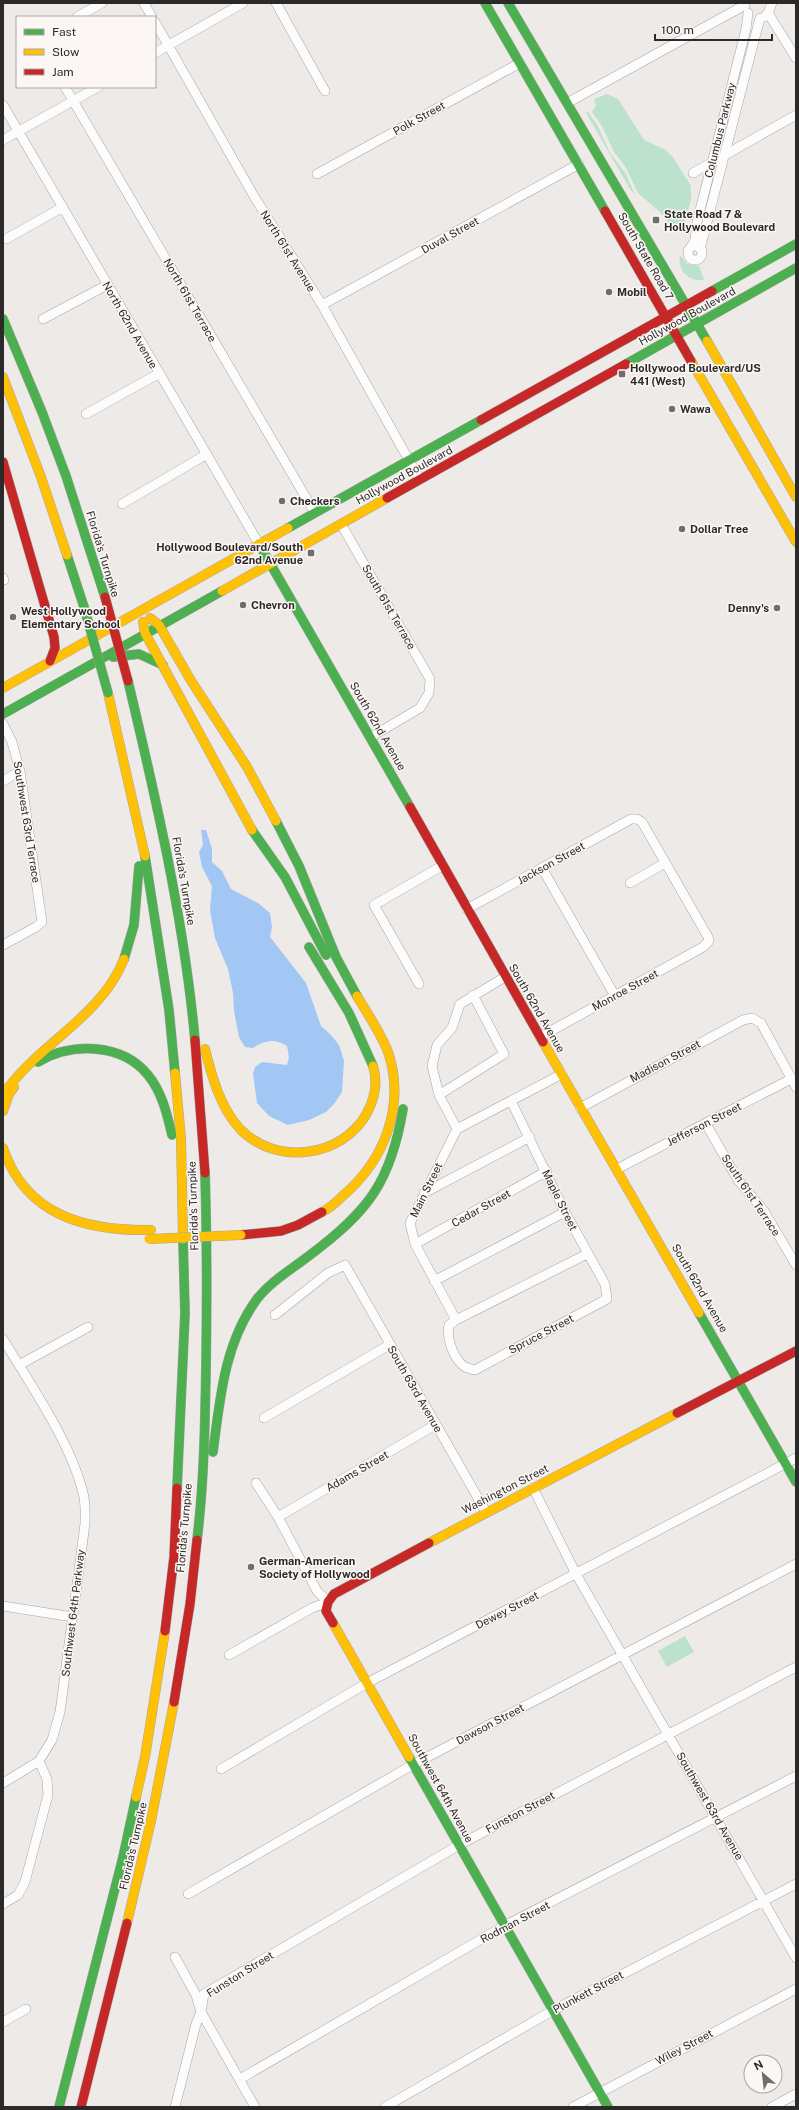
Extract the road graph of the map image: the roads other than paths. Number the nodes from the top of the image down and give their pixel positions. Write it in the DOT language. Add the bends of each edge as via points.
graph roads {
  1 [pos="102,3"];
  2 [pos="144,3"];
  3 [pos="243,3"];
  4 [pos="276,3"];
  5 [pos="485,3"];
  6 [pos="508,3"];
  7 [pos="772,3"];
  8 [pos="746,7"];
  9 [pos="768,13"];
  10 [pos="79,16"];
  11 [pos="151,16"];
  12 [pos="760,18"];
  13 [pos="156,24"];
  14 [pos="168,46"];
  15 [pos="156,52"];
  16 [pos="796,58"];
  17 [pos="520,63"];
  18 [pos="66,88"];
  19 [pos="96,88"];
  20 [pos="325,91"];
  21 [pos="73,102"];
  22 [pos="569,102"];
  23 [pos="3,105"];
  24 [pos="796,115"];
  25 [pos="19,132"];
  26 [pos="3,140"];
  27 [pos="724,156"];
  28 [pos="712,162"];
  29 [pos="579,164"];
  30 [pos="693,173"];
  31 [pos="317,174"];
  32 [pos="63,207"];
  33 [pos="6,240"];
  34 [pos="796,244"];
  35 [pos="796,268"];
  36 [pos="107,286"];
  37 [pos="322,305"];
  38 [pos="687,305"];
  39 [pos="667,316"];
  40 [pos="3,319"];
  41 [pos="43,319"];
  42 [pos="698,324"];
  43 [pos="678,335"];
  44 [pos="158,374"];
  45 [pos="3,377"];
  46 [pos="86,414"];
  47 [pos="207,454"];
  48 [pos="410,460"];
  49 [pos="3,462"];
  50 [pos="420,480"];
  51 [pos="796,497"];
  52 [pos="122,504"];
  53 [pos="315,513"];
  54 [pos="341,524"];
  55 [pos="796,542"];
  56 [pos="259,544"];
  57 [pos="270,563"];
  58 [pos="141,610"];
  59 [pos="159,625"];
  60 [pos="145,633"];
  61 [pos="50,661"];
  62 [pos="90,664"];
  63 [pos="165,667"];
  64 [pos="3,688"];
  65 [pos="3,714"];
  66 [pos="3,724"];
  67 [pos="371,737"];
  68 [pos="20,771"];
  69 [pos="3,781"];
  70 [pos="138,826"];
  71 [pos="254,834"];
  72 [pos="665,863"];
  73 [pos="442,866"];
  74 [pos="266,867"];
  75 [pos="542,868"];
  76 [pos="630,883"];
  77 [pos="467,909"];
  78 [pos="323,923"];
  79 [pos="304,937"];
  80 [pos="181,938"];
  81 [pos="3,945"];
  82 [pos="505,977"];
  83 [pos="419,984"];
  84 [pos="473,995"];
  85 [pos="615,996"];
  86 [pos="540,1037"];
  87 [pos="399,1053"];
  88 [pos="562,1074"];
  89 [pos="791,1079"];
  90 [pos="796,1087"];
  91 [pos="3,1095"];
  92 [pos="439,1095"];
  93 [pos="404,1100"];
  94 [pos="511,1101"];
  95 [pos="580,1108"];
  96 [pos="3,1112"];
  97 [pos="706,1124"];
  98 [pos="457,1129"];
  99 [pos="530,1137"];
  100 [pos="3,1148"];
  101 [pos="3,1166"];
  102 [pos="617,1169"];
  103 [pos="546,1171"];
  104 [pos="183,1188"];
  105 [pos="424,1193"];
  106 [pos="566,1212"];
  107 [pos="241,1231"];
  108 [pos="86,1233"];
  109 [pos="150,1235"];
  110 [pos="99,1236"];
  111 [pos="415,1244"];
  112 [pos="587,1254"];
  113 [pos="796,1265"];
  114 [pos="434,1281"];
  115 [pos="607,1299"];
  116 [pos="275,1315"];
  117 [pos="456,1320"];
  118 [pos="88,1327"];
  119 [pos="3,1339"];
  120 [pos="389,1345"];
  121 [pos="796,1351"];
  122 [pos="19,1365"];
  123 [pos="739,1381"];
  124 [pos="264,1418"];
  125 [pos="436,1425"];
  126 [pos="796,1458"];
  127 [pos="786,1464"];
  128 [pos="796,1482"];
  129 [pos="256,1483"];
  130 [pos="533,1488"];
  131 [pos="486,1512"];
  132 [pos="278,1517"];
  133 [pos="198,1531"];
  134 [pos="796,1564"];
  135 [pos="576,1574"];
  136 [pos="328,1602"];
  137 [pos="3,1606"];
  138 [pos="73,1617"];
  139 [pos="230,1655"];
  140 [pos="622,1655"];
  141 [pos="796,1667"];
  142 [pos="367,1683"];
  143 [pos="667,1734"];
  144 [pos="39,1760"];
  145 [pos="414,1764"];
  146 [pos="221,1769"];
  147 [pos="796,1776"];
  148 [pos="3,1783"];
  149 [pos="716,1818"];
  150 [pos="459,1845"];
  151 [pos="796,1884"];
  152 [pos="188,1894"];
  153 [pos="765,1901"];
  154 [pos="3,1904"];
  155 [pos="504,1926"];
  156 [pos="174,1958"];
  157 [pos="796,1958"];
  158 [pos="796,1989"];
  159 [pos="26,2009"];
  160 [pos="552,2011"];
  161 [pos="201,2012"];
  162 [pos="3,2022"];
  163 [pos="240,2079"];
  164 [pos="599,2092"];
  165 [pos="796,2094"];
  166 [pos="59,2107"];
  167 [pos="81,2107"];
  168 [pos="175,2107"];
  169 [pos="255,2107"];
  170 [pos="384,2107"];
  171 [pos="573,2107"];
  172 [pos="608,2107"];
  173 [pos="772,2107"];
  1 -- 10 [label="street"];
  2 -- 11 [label="street"];
  3 -- 14 [label="street"];
  4 -- 20 [label="street"];
  5 -- 17 [label="main road, South State Road 7"];
  6 -- 22 [label="main road, South State Road 7"];
  7 -- 9 [label="street"];
  8 -- 12 [label="street" via="755,18"];
  8 -- 22 [label="street"];
  8 -- 28 [label="street, Columbus Parkway" via="746,29"];
  9 -- 12 [label="street"];
  9 -- 16 [label="street"];
  12 -- 27 [label="street, Columbus Parkway"];
  13 -- 14 [label="street, North 61st Avenue"];
  14 -- 15 [label="street"];
  14 -- 37 [label="street, North 61st Avenue" via="255,198"];
  17 -- 29 [label="main road, South State Road 7"];
  17 -- 31 [label="street, Polk Street"];
  18 -- 21 [label="street, North 61st Terrace"];
  19 -- 21 [label="street"];
  21 -- 25 [label="street"];
  21 -- 53 [label="street, North 61st Terrace"];
  22 -- 38 [label="main road, South State Road 7"];
  23 -- 25 [label="street, North 62nd Avenue"];
  24 -- 27 [label="street"];
  25 -- 26 [label="street"];
  25 -- 32 [label="street, North 62nd Avenue"];
  27 -- 28 [label="street"];
  27 -- 28 [label="street, Columbus Parkway" via="696,248 697,222"];
  28 -- 30 [label="street"];
  29 -- 37 [label="street, Duval Street"];
  29 -- 39 [label="main road, South State Road 7"];
  32 -- 33 [label="street"];
  32 -- 36 [label="street, North 62nd Avenue"];
  34 -- 38 [label="main road, Hollywood Boulevard"];
  35 -- 42 [label="main road, Hollywood Boulevard"];
  36 -- 41 [label="street"];
  36 -- 44 [label="street, North 62nd Avenue"];
  37 -- 48 [label="street, North 61st Avenue"];
  38 -- 39 [label="main road, Hollywood Boulevard"];
  38 -- 42 [label="main road, South State Road 7"];
  39 -- 43 [label="main road, South State Road 7"];
  39 -- 48 [label="main road, Hollywood Boulevard"];
  40 -- 80 [label="main road, Florida's Turnpike, bridge" via="66,476 105,597 148,762 166,845"];
  42 -- 43 [label="main road, Hollywood Boulevard"];
  42 -- 51 [label="main road, South State Road 7"];
  43 -- 50 [label="main road, Hollywood Boulevard"];
  43 -- 55 [label="main road, South State Road 7"];
  44 -- 46 [label="street"];
  44 -- 47 [label="street, North 62nd Avenue"];
  45 -- 70 [label="main road, Florida's Turnpike, bridge" via="41,477 84,607 108,693"];
  47 -- 52 [label="street"];
  47 -- 56 [label="street, North 62nd Avenue"];
  48 -- 50 [label="street, North 61st Avenue"];
  48 -- 53 [label="main road, Hollywood Boulevard"];
  49 -- 61 [label="main road" via="54,637 55,648"];
  50 -- 54 [label="main road, Hollywood Boulevard"];
  53 -- 56 [label="main road, Hollywood Boulevard"];
  54 -- 57 [label="main road, Hollywood Boulevard"];
  54 -- 67 [label="street, South 61st Terrace" via="430,679 429,693 420,708"];
  56 -- 57 [label="main road, South 62nd Avenue"];
  56 -- 58 [label="main road, Hollywood Boulevard"];
  57 -- 59 [label="main road, Hollywood Boulevard"];
  57 -- 67 [label="main road, South 62nd Avenue"];
  58 -- 59 [label="main road"];
  58 -- 60 [label="main road"];
  58 -- 61 [label="main road, Hollywood Boulevard"];
  59 -- 60 [label="main road, Hollywood Boulevard"];
  59 -- 78 [label="main road" via="190,679 247,767 299,866"];
  60 -- 62 [label="main road, Hollywood Boulevard"];
  60 -- 63 [label="main road"];
  61 -- 64 [label="main road, Hollywood Boulevard"];
  62 -- 63 [label="main road" via="133,652 144,653"];
  62 -- 65 [label="main road, Hollywood Boulevard"];
  63 -- 71 [label="main road"];
  66 -- 68 [label="street, Southwest 63rd Terrace" via="12,742"];
  67 -- 73 [label="main road, South 62nd Avenue"];
  68 -- 69 [label="street"];
  68 -- 81 [label="street, Southwest 63rd Terrace" via="42,922"];
  70 -- 91 [label="main road" via="139,899 126,954 112,981 89,1010 29,1061 13,1078"];
  70 -- 104 [label="main road, Florida's Turnpike" via="148,869 168,1003 177,1089"];
  71 -- 74 [label="main road"];
  71 -- 107 [label="main road" via="266,847 284,878 380,1056 388,1094 386,1117 375,1141 358,1168 340,1189 320,1205 288,1220"];
  72 -- 75 [label="street, Jackson Street" via="642,822 631,819"];
  72 -- 76 [label="street"];
  72 -- 85 [label="street, Monroe Street" via="709,941 703,947"];
  73 -- 77 [label="main road, South 62nd Avenue"];
  73 -- 83 [label="street" via="374,905"];
  75 -- 77 [label="street, Jackson Street"];
  75 -- 85 [label="street"];
  77 -- 82 [label="main road, South 62nd Avenue"];
  78 -- 87 [label="main road" via="344,953"];
  78 -- 107 [label="main road" via="336,957 389,1054 394,1076 395,1099 391,1122 381,1149 365,1175 337,1202 313,1217 281,1231"];
  79 -- 80 [label="main road" via="373,1062 376,1082 372,1102 362,1123 348,1137 311,1152 290,1154 268,1148 250,1138 235,1124 225,1108 213,1084 196,996"];
  80 -- 133 [label="main road, Florida's Turnpike" via="200,1087 207,1207 205,1417"];
  82 -- 84 [label="street"];
  82 -- 86 [label="main road, South 62nd Avenue"];
  84 -- 92 [label="street" via="460,1004 452,1028 437,1045 432,1066"];
  84 -- 92 [label="street" via="504,1054"];
  85 -- 86 [label="street, Monroe Street"];
  86 -- 88 [label="main road, South 62nd Avenue"];
  88 -- 94 [label="street"];
  88 -- 95 [label="main road, South 62nd Avenue"];
  89 -- 90 [label="street"];
  89 -- 95 [label="street, Madison Street" via="761,1023 752,1018 742,1020"];
  89 -- 97 [label="street, Jefferson Street"];
  92 -- 98 [label="street"];
  93 -- 133 [label="main road" via="400,1138 392,1163 374,1196 342,1232 281,1276 258,1298 240,1325 223,1376 208,1498"];
  94 -- 98 [label="street"];
  94 -- 99 [label="street, Maple Street"];
  95 -- 102 [label="main road, South 62nd Avenue"];
  96 -- 104 [label="main road" via="9,1094 18,1080 42,1059 57,1052 85,1048 108,1051 129,1059 147,1073 160,1092 167,1112"];
  97 -- 102 [label="street, Jefferson Street"];
  97 -- 113 [label="street, South 61st Terrace" via="738,1180 764,1211"];
  98 -- 105 [label="street, Main Street"];
  99 -- 103 [label="street, Maple Street"];
  99 -- 105 [label="street"];
  100 -- 109 [label="main road" via="12,1173 23,1188 55,1212 92,1226"];
  101 -- 108 [label="main road" via="14,1186 28,1202 64,1225"];
  102 -- 123 [label="main road, South 62nd Avenue"];
  103 -- 106 [label="street, Maple Street"];
  103 -- 111 [label="street, Cedar Street"];
  104 -- 166 [label="main road, Florida's Turnpike" via="185,1313 178,1478 174,1557 163,1649 145,1757 123,1857"];
  105 -- 111 [label="street, Main Street" via="410,1223"];
  106 -- 112 [label="street, Maple Street"];
  106 -- 114 [label="street"];
  107 -- 109 [label="main road"];
  109 -- 110 [label="main road"];
  111 -- 114 [label="street, Main Street"];
  112 -- 115 [label="street, Maple Street" via="605,1284"];
  112 -- 117 [label="street"];
  114 -- 117 [label="street, Main Street"];
  115 -- 117 [label="street, Spruce Street" via="475,1370 464,1367 452,1349 448,1331 449,1325"];
  116 -- 120 [label="street, South 63rd Avenue" via="328,1273 345,1265"];
  118 -- 122 [label="street"];
  119 -- 122 [label="street, Southwest 64th Parkway"];
  120 -- 124 [label="street"];
  120 -- 125 [label="street, South 63rd Avenue"];
  121 -- 123 [label="main road, Washington Street"];
  122 -- 138 [label="street, Southwest 64th Parkway" via="62,1441 84,1495 85,1524"];
  123 -- 127 [label="main road, South 62nd Avenue"];
  123 -- 130 [label="main road, Washington Street"];
  125 -- 131 [label="street, South 63rd Avenue"];
  125 -- 132 [label="street, Adams Street"];
  126 -- 127 [label="street, Dewey Street"];
  127 -- 128 [label="main road, South 62nd Avenue"];
  127 -- 135 [label="street, Dewey Street"];
  129 -- 132 [label="street"];
  130 -- 131 [label="main road, Washington Street"];
  130 -- 135 [label="street"];
  131 -- 136 [label="main road, Washington Street" via="334,1594"];
  132 -- 136 [label="street" via="317,1591"];
  133 -- 167 [label="main road, Florida's Turnpike" via="184,1642 164,1758 143,1859"];
  134 -- 140 [label="street, Dawson Street"];
  135 -- 140 [label="street"];
  135 -- 142 [label="street, Dewey Street"];
  136 -- 139 [label="street, Washington Street" via="312,1608"];
  136 -- 142 [label="main road, Southwest 64th Avenue" via="326,1611"];
  137 -- 138 [label="street"];
  138 -- 144 [label="street, Southwest 64th Parkway" via="60,1712 52,1740"];
  140 -- 143 [label="street, Southwest 63rd Avenue"];
  140 -- 145 [label="street, Dawson Street"];
  141 -- 143 [label="street, Funston Street"];
  142 -- 145 [label="main road, Southwest 64th Avenue"];
  142 -- 146 [label="street, Dewey Street"];
  143 -- 149 [label="street, Southwest 63rd Avenue"];
  143 -- 150 [label="street, Funston Street"];
  144 -- 148 [label="street"];
  144 -- 154 [label="street" via="47,1779 48,1795 25,1882 18,1895"];
  145 -- 150 [label="main road, Southwest 64th Avenue"];
  145 -- 152 [label="street, Dawson Street"];
  147 -- 149 [label="street, Rodman Street"];
  149 -- 153 [label="street, Southwest 63rd Avenue"];
  149 -- 155 [label="street, Rodman Street"];
  150 -- 155 [label="main road, Southwest 64th Avenue"];
  150 -- 161 [label="street, Funston Street" via="204,1994"];
  151 -- 153 [label="street, Plunkett Street"];
  153 -- 157 [label="street, Southwest 63rd Avenue"];
  153 -- 160 [label="street, Plunkett Street"];
  155 -- 160 [label="main road, Southwest 64th Avenue"];
  155 -- 163 [label="street, Rodman Street"];
  156 -- 161 [label="street" via="196,1995"];
  158 -- 164 [label="street, Wiley Street"];
  159 -- 162 [label="street"];
  160 -- 164 [label="main road, Southwest 64th Avenue"];
  160 -- 170 [label="street, Plunkett Street"];
  161 -- 163 [label="street"];
  161 -- 168 [label="street"];
  163 -- 169 [label="street"];
  164 -- 171 [label="street, Wiley Street"];
  164 -- 172 [label="main road, Southwest 64th Avenue"];
  165 -- 173 [label="street"];
}
